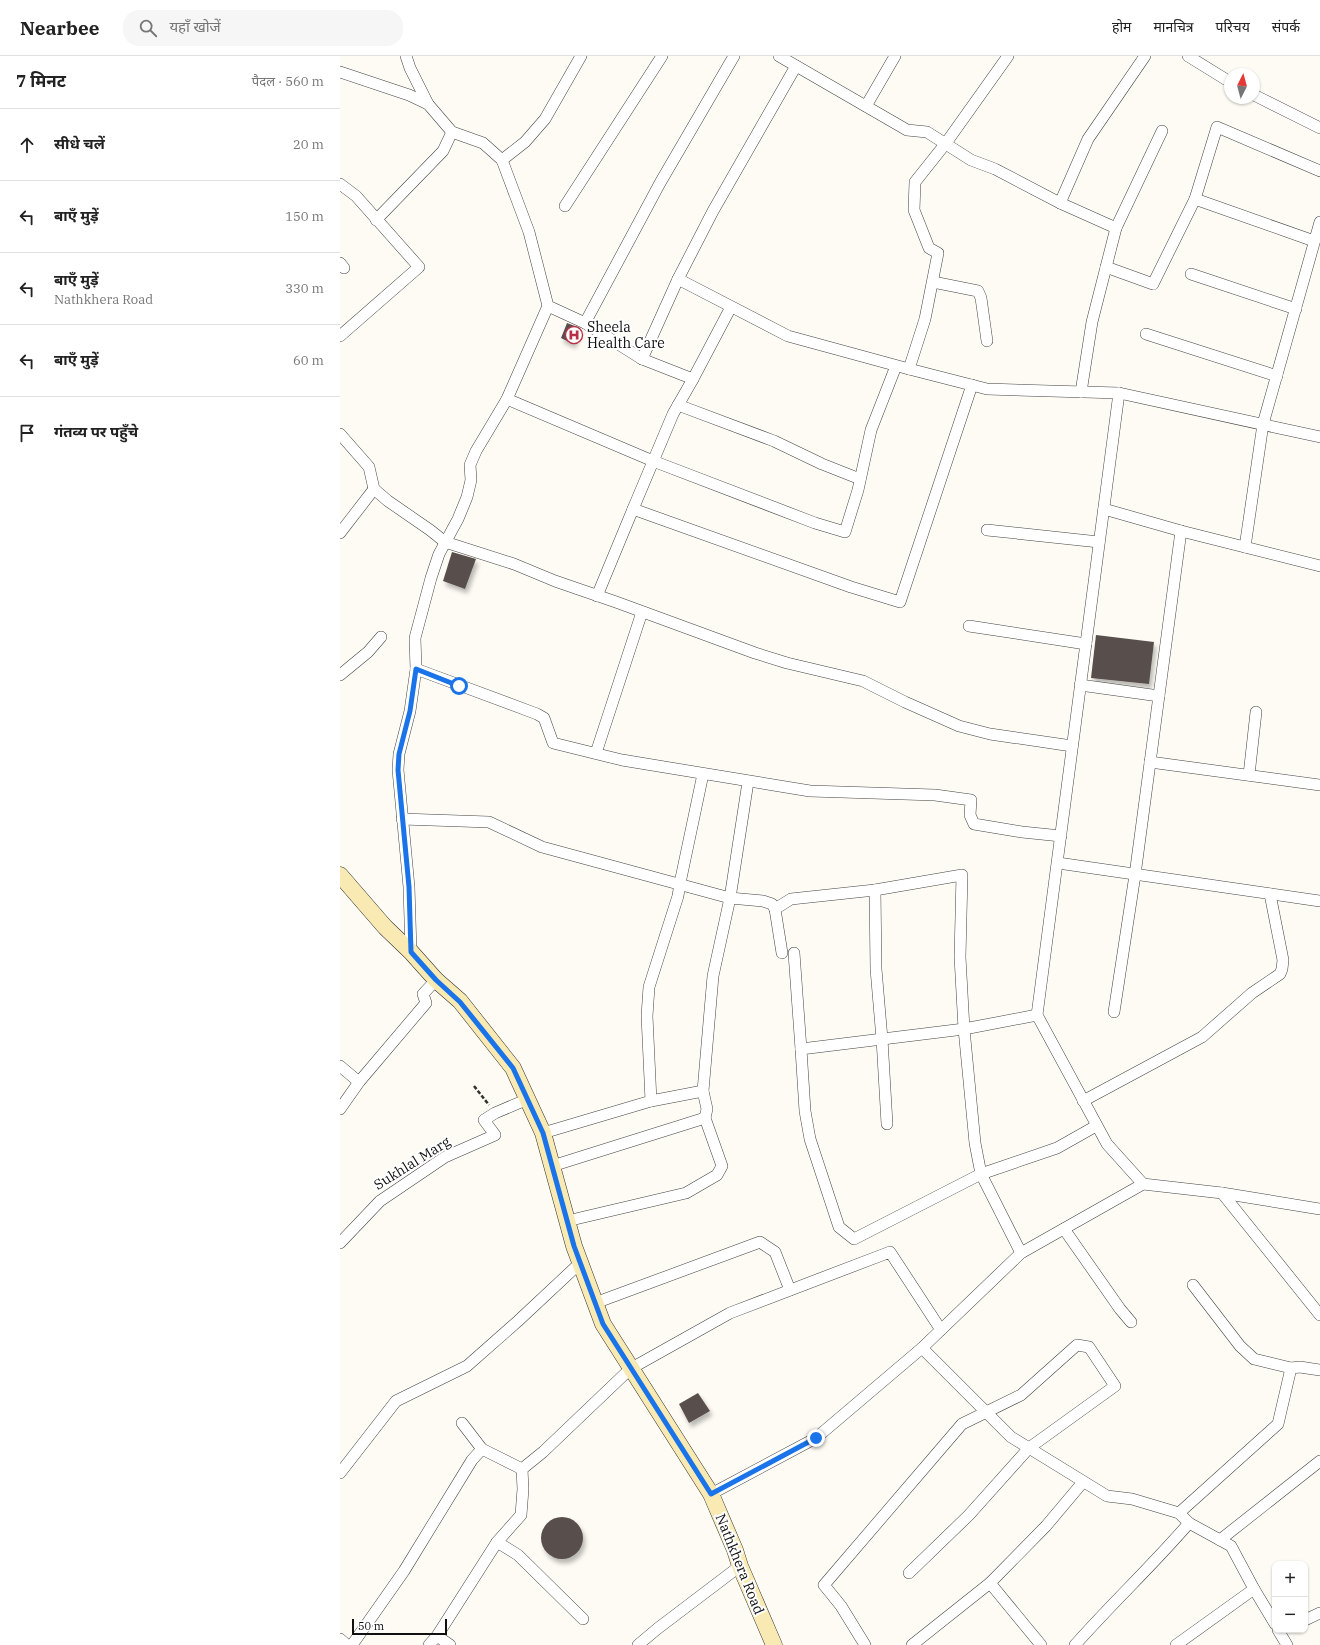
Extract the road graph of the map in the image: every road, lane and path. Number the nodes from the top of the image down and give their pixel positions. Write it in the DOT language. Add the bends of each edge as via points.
graph roads {
  1 [pos="406,56"];
  2 [pos="580,56"];
  3 [pos="734,56"];
  4 [pos="779,56"];
  5 [pos="895,56"];
  6 [pos="1008,56"];
  7 [pos="1146,56"];
  8 [pos="1188,56"];
  9 [pos="658,57"];
  10 [pos="796,66"];
  11 [pos="340,72"];
  12 [pos="1224,78"];
  13 [pos="1260,98"];
  14 [pos="428,104"];
  15 [pos="866,106"];
  16 [pos="1320,128"];
  17 [pos="1162,131"];
  18 [pos="452,132"];
  19 [pos="946,143"];
  20 [pos="502,160"];
  21 [pos="1320,171"];
  22 [pos="340,184"];
  23 [pos="1195,199"];
  24 [pos="1060,203"];
  25 [pos="565,206"];
  26 [pos="376,220"];
  27 [pos="1320,222"];
  28 [pos="1116,228"];
  29 [pos="1314,241"];
  30 [pos="1106,267"];
  31 [pos="1192,274"];
  32 [pos="678,279"];
  33 [pos="932,282"];
  34 [pos="548,306"];
  35 [pos="731,306"];
  36 [pos="1296,309"];
  37 [pos="584,323"];
  38 [pos="1146,334"];
  39 [pos="340,336"];
  40 [pos="987,341"];
  41 [pos="642,359"];
  42 [pos="896,366"];
  43 [pos="909,370"];
  44 [pos="1277,376"];
  45 [pos="693,379"];
  46 [pos="972,385"];
  47 [pos="1081,392"];
  48 [pos="1119,393"];
  49 [pos="507,399"];
  50 [pos="678,405"];
  51 [pos="1263,424"];
  52 [pos="340,434"];
  53 [pos="1320,437"];
  54 [pos="653,461"];
  55 [pos="860,479"];
  56 [pos="374,489"];
  57 [pos="1104,509"];
  58 [pos="633,510"];
  59 [pos="987,530"];
  60 [pos="1181,531"];
  61 [pos="340,533"];
  62 [pos="445,542"];
  63 [pos="1099,542"];
  64 [pos="1246,548"];
  65 [pos="1320,566"];
  66 [pos="597,596"];
  67 [pos="642,612"];
  68 [pos="969,626"];
  69 [pos="381,637"];
  70 [pos="1086,644"];
  71 [pos="416,669"];
  72 [pos="340,675"];
  73 [pos="1080,685"];
  74 [pos="1159,696"];
  75 [pos="1256,712"];
  76 [pos="1072,746"];
  77 [pos="596,753"];
  78 [pos="1150,762"];
  79 [pos="703,774"];
  80 [pos="1249,776"];
  81 [pos="748,782"];
  82 [pos="1320,785"];
  83 [pos="402,819"];
  84 [pos="1061,836"];
  85 [pos="1058,863"];
  86 [pos="1135,874"];
  87 [pos="340,876"];
  88 [pos="680,883"];
  89 [pos="875,890"];
  90 [pos="1270,894"];
  91 [pos="730,898"];
  92 [pos="1320,901"];
  93 [pos="775,909"];
  94 [pos="411,952"];
  95 [pos="782,953"];
  96 [pos="794,953"];
  97 [pos="436,980"];
  98 [pos="1114,1012"];
  99 [pos="1037,1015"];
  100 [pos="964,1029"];
  101 [pos="882,1039"];
  102 [pos="801,1049"];
  103 [pos="340,1066"];
  104 [pos="359,1082"];
  105 [pos="474,1086"];
  106 [pos="703,1091"];
  107 [pos="528,1099"];
  108 [pos="652,1101"];
  109 [pos="1083,1101"];
  110 [pos="340,1109"];
  111 [pos="495,1113"];
  112 [pos="705,1118"];
  113 [pos="887,1124"];
  114 [pos="1096,1126"];
  115 [pos="543,1133"];
  116 [pos="552,1166"];
  117 [pos="981,1174"];
  118 [pos="1143,1184"];
  119 [pos="1222,1193"];
  120 [pos="1320,1209"];
  121 [pos="567,1221"];
  122 [pos="1064,1229"];
  123 [pos="340,1243"];
  124 [pos="1021,1253"];
  125 [pos="580,1263"];
  126 [pos="1193,1285"];
  127 [pos="790,1290"];
  128 [pos="594,1303"];
  129 [pos="1320,1315"];
  130 [pos="1131,1322"];
  131 [pos="941,1330"];
  132 [pos="922,1348"];
  133 [pos="1291,1368"];
  134 [pos="630,1369"];
  135 [pos="1320,1370"];
  136 [pos="986,1412"];
  137 [pos="462,1423"];
  138 [pos="1030,1448"];
  139 [pos="482,1449"];
  140 [pos="1320,1461"];
  141 [pos="522,1470"];
  142 [pos="340,1473"];
  143 [pos="1083,1482"];
  144 [pos="711,1494"];
  145 [pos="1179,1513"];
  146 [pos="1189,1523"];
  147 [pos="1220,1540"];
  148 [pos="497,1542"];
  149 [pos="740,1566"];
  150 [pos="909,1573"];
  151 [pos="990,1583"];
  152 [pos="1254,1589"];
  153 [pos="1320,1613"];
  154 [pos="1272,1618"];
  155 [pos="583,1619"];
  156 [pos="1308,1619"];
  157 [pos="1281,1633"];
  158 [pos="437,1636"];
  159 [pos="340,1639"];
  160 [pos="348,1645"];
  161 [pos="352,1645"];
  162 [pos="429,1645"];
  163 [pos="450,1645"];
  164 [pos="638,1645"];
  165 [pos="774,1645"];
  166 [pos="865,1645"];
  167 [pos="912,1645"];
  168 [pos="1041,1645"];
  169 [pos="1075,1645"];
  170 [pos="1176,1645"];
  171 [pos="1288,1645"];
  1 -- 14 [label="street"];
  2 -- 20 [label="street" via="545,119 525,142"];
  3 -- 37 [label="street"];
  4 -- 10 [label="street"];
  5 -- 15 [label="street"];
  6 -- 19 [label="street"];
  7 -- 24 [label="street" via="1088,139"];
  8 -- 12 [label="street"];
  9 -- 25 [label="street"];
  10 -- 15 [label="street"];
  10 -- 32 [label="street" via="713,211"];
  11 -- 14 [label="street"];
  13 -- 16 [label="street"];
  14 -- 18 [label="street"];
  15 -- 19 [label="street" via="907,130 927,132"];
  17 -- 28 [label="street"];
  18 -- 20 [label="street" via="483,143"];
  18 -- 26 [label="street" via="443,151"];
  19 -- 24 [label="street" via="971,160 995,169"];
  19 -- 33 [label="street" via="915,182 914,210 929,248 938,253"];
  20 -- 34 [label="street" via="529,232"];
  21 -- 23 [label="street" via="1217,127"];
  22 -- 26 [label="street" via="356,196"];
  23 -- 29 [label="street"];
  23 -- 30 [label="street" via="1153,284"];
  24 -- 28 [label="street"];
  26 -- 39 [label="street" via="419,267"];
  27 -- 29 [label="street"];
  28 -- 30 [label="street"];
  29 -- 36 [label="street"];
  30 -- 47 [label="street" via="1092,322"];
  31 -- 36 [label="street"];
  32 -- 35 [label="street"];
  32 -- 41 [label="street"];
  33 -- 40 [label="street" via="978,291"];
  33 -- 43 [label="street" via="925,320"];
  34 -- 37 [label="street"];
  34 -- 49 [label="street"];
  35 -- 42 [label="street" via="788,336"];
  35 -- 45 [label="street"];
  36 -- 44 [label="street"];
  37 -- 41 [label="street"];
  38 -- 44 [label="street"];
  41 -- 45 [label="street"];
  42 -- 43 [label="street"];
  42 -- 55 [label="street" via="871,430"];
  43 -- 46 [label="street"];
  44 -- 51 [label="street"];
  45 -- 50 [label="street"];
  46 -- 47 [label="street" via="987,388"];
  46 -- 58 [label="street" via="900,602"];
  47 -- 48 [label="street"];
  48 -- 51 [label="street"];
  48 -- 57 [label="street"];
  49 -- 54 [label="street"];
  49 -- 62 [label="street" via="476,451 470,465 471,480 467,496"];
  50 -- 54 [label="street"];
  50 -- 55 [label="street" via="774,441"];
  51 -- 53 [label="street"];
  51 -- 64 [label="street"];
  52 -- 56 [label="street" via="369,467"];
  54 -- 55 [label="street" via="845,532"];
  54 -- 58 [label="street"];
  56 -- 61 [label="street"];
  56 -- 62 [label="street"];
  57 -- 60 [label="street"];
  57 -- 63 [label="street"];
  58 -- 66 [label="street"];
  59 -- 63 [label="street"];
  60 -- 64 [label="street"];
  60 -- 74 [label="street"];
  62 -- 66 [label="street" via="514,564"];
  62 -- 71 [label="street" via="431,578 418,624 415,638"];
  63 -- 70 [label="street"];
  64 -- 65 [label="street"];
  66 -- 67 [label="street"];
  67 -- 76 [label="street" via="787,663 864,681 959,726 990,734"];
  67 -- 77 [label="street"];
  68 -- 70 [label="street"];
  69 -- 72 [label="street" via="368,652"];
  70 -- 73 [label="street"];
  71 -- 77 [label="street" via="537,714 544,718 553,743"];
  71 -- 83 [label="street" via="410,711 399,754"];
  73 -- 74 [label="street"];
  73 -- 76 [label="street"];
  74 -- 78 [label="street"];
  75 -- 80 [label="street"];
  76 -- 84 [label="street"];
  77 -- 79 [label="street"];
  78 -- 80 [label="street"];
  78 -- 86 [label="street"];
  79 -- 81 [label="street"];
  79 -- 88 [label="street"];
  80 -- 82 [label="street"];
  81 -- 84 [label="street" via="810,792 936,795 971,800 970,816 974,824"];
  81 -- 91 [label="street"];
  83 -- 88 [label="street" via="488,822 542,847"];
  83 -- 94 [label="street" via="409,887"];
  84 -- 85 [label="street"];
  85 -- 86 [label="street"];
  85 -- 99 [label="street"];
  86 -- 90 [label="street"];
  86 -- 98 [label="street"];
  87 -- 94 [label="street, Nathkhera Road"];
  88 -- 91 [label="street"];
  88 -- 108 [label="street" via="649,987 647,1016"];
  89 -- 93 [label="street" via="791,899"];
  89 -- 100 [label="street" via="962,875 960,957"];
  89 -- 101 [label="street" via="876,970"];
  90 -- 92 [label="street"];
  90 -- 109 [label="street" via="1283,960 1280,974 1252,993 1202,1037"];
  91 -- 93 [label="street" via="763,901 772,904"];
  91 -- 106 [label="street" via="713,976"];
  93 -- 95 [label="street"];
  94 -- 97 [label="street, Nathkhera Road"];
  96 -- 102 [label="street"];
  97 -- 104 [label="street" via="423,994 426,1003"];
  97 -- 107 [label="street, Nathkhera Road" via="460,1002 513,1068"];
  99 -- 100 [label="street"];
  99 -- 109 [label="street"];
  100 -- 101 [label="street"];
  100 -- 117 [label="street" via="975,1143"];
  101 -- 102 [label="street"];
  101 -- 113 [label="street"];
  102 -- 117 [label="street" via="805,1112 810,1140 839,1227 854,1239"];
  103 -- 104 [label="street"];
  104 -- 110 [label="street"];
  105 -- 111 [label="path"];
  106 -- 108 [label="street"];
  106 -- 112 [label="street" via="707,1109"];
  107 -- 111 [label="street"];
  107 -- 115 [label="street, Nathkhera Road"];
  108 -- 115 [label="street"];
  109 -- 114 [label="street"];
  111 -- 123 [label="street, Sukhlal Marg" via="484,1120 495,1135 445,1157 380,1201"];
  112 -- 116 [label="street"];
  112 -- 121 [label="street" via="722,1166 718,1175 686,1192"];
  114 -- 117 [label="street" via="1057,1148"];
  114 -- 118 [label="street" via="1107,1144"];
  115 -- 116 [label="street, Nathkhera Road"];
  116 -- 121 [label="street, Nathkhera Road"];
  117 -- 124 [label="street"];
  118 -- 119 [label="street"];
  118 -- 122 [label="street"];
  119 -- 120 [label="street"];
  119 -- 129 [label="street"];
  121 -- 125 [label="street, Nathkhera Road"];
  122 -- 124 [label="street"];
  122 -- 130 [label="street"];
  124 -- 131 [label="street"];
  125 -- 128 [label="street, Nathkhera Road"];
  125 -- 142 [label="street" via="467,1366 396,1401"];
  126 -- 133 [label="street" via="1240,1346 1254,1359"];
  127 -- 128 [label="street" via="775,1252 760,1242"];
  127 -- 131 [label="street" via="890,1252"];
  127 -- 134 [label="street" via="730,1313"];
  128 -- 134 [label="street, Nathkhera Road" via="603,1324"];
  131 -- 132 [label="street"];
  132 -- 136 [label="street"];
  132 -- 144 [label="street" via="816,1438"];
  133 -- 135 [label="street"];
  133 -- 145 [label="street" via="1278,1424"];
  134 -- 141 [label="street"];
  134 -- 144 [label="street, Nathkhera Road"];
  136 -- 138 [label="street" via="1011,1437"];
  136 -- 138 [label="street" via="1021,1395 1077,1345 1089,1347 1115,1386"];
  136 -- 166 [label="street" via="962,1424 824,1585 841,1606"];
  137 -- 139 [label="street"];
  138 -- 143 [label="street"];
  138 -- 150 [label="street" via="969,1515"];
  139 -- 141 [label="street"];
  139 -- 161 [label="street" via="472,1460 404,1571"];
  140 -- 147 [label="street"];
  141 -- 148 [label="street" via="521,1515"];
  143 -- 145 [label="street" via="1107,1496 1132,1499"];
  143 -- 151 [label="street" via="1046,1526"];
  144 -- 149 [label="street, Nathkhera Road"];
  145 -- 146 [label="street"];
  146 -- 147 [label="street"];
  146 -- 169 [label="street"];
  147 -- 152 [label="street" via="1231,1546"];
  148 -- 155 [label="street" via="518,1555"];
  148 -- 158 [label="street"];
  149 -- 164 [label="street"];
  149 -- 165 [label="street, Nathkhera Road"];
  151 -- 167 [label="street"];
  151 -- 168 [label="street"];
  152 -- 154 [label="street"];
  152 -- 170 [label="street"];
  153 -- 156 [label="street"];
  157 -- 171 [label="street"];
  158 -- 162 [label="street"];
  158 -- 163 [label="street"];
  159 -- 160 [label="street"];
}
